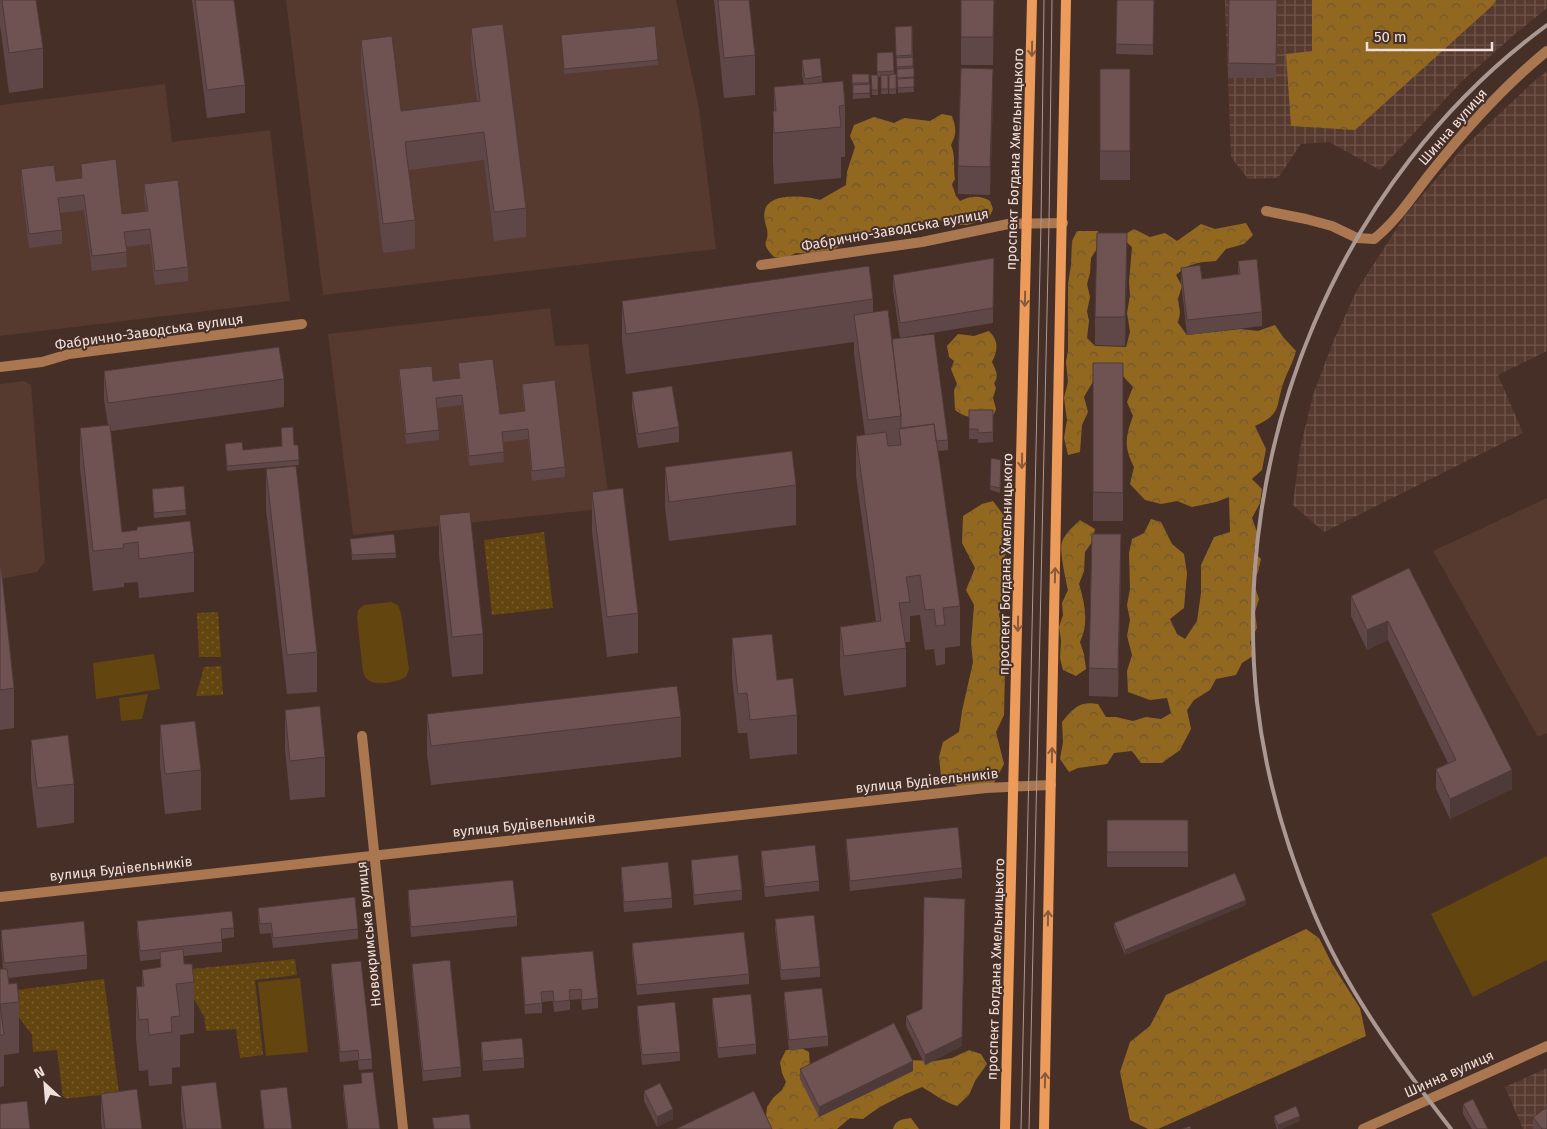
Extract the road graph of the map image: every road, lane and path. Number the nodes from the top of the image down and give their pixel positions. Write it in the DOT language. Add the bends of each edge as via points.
graph roads {
  1 [pos="1032,0"];
  2 [pos="1066,0"];
  3 [pos="1547,51"];
  4 [pos="1266,211"];
  5 [pos="1026,223"];
  6 [pos="1063,223"];
  7 [pos="761,265"];
  8 [pos="302,324"];
  9 [pos="0,367"];
  10 [pos="362,736"];
  11 [pos="1014,786"];
  12 [pos="1051,786"];
  13 [pos="374,855"];
  14 [pos="0,896"];
  15 [pos="1547,1046"];
  16 [pos="403,1129"];
  17 [pos="1005,1129"];
  18 [pos="1044,1129"];
  19 [pos="1363,1129"];
  1 -- 5 [label="main road, проспект Богдана Хмельницького, one-way"];
  2 -- 6 [label="main road"];
  3 -- 4 [label="street, Шинна вулиця" via="1525,68 1481,114 1387,228 1374,239 1356,238 1332,226"];
  5 -- 6 [label="street, Фабрично-Заводська вулиця"];
  5 -- 7 [label="street, Фабрично-Заводська вулиця"];
  5 -- 11 [label="main road, проспект Богдана Хмельницького, one-way"];
  12 -- 6 [label="main road, one-way"];
  8 -- 9 [label="street, Фабрично-Заводська вулиця" via="69,354 42,362"];
  10 -- 13 [label="street, Новокримська вулиця"];
  11 -- 12 [label="street, вулиця Будівельників"];
  11 -- 13 [label="street, вулиця Будівельників"];
  11 -- 17 [label="main road, проспект Богдана Хмельницького"];
  18 -- 12 [label="main road, one-way"];
  13 -- 14 [label="street, вулиця Будівельників"];
  13 -- 16 [label="street, Новокримська вулиця"];
  15 -- 19 [label="street, Шинна вулиця"];
}
